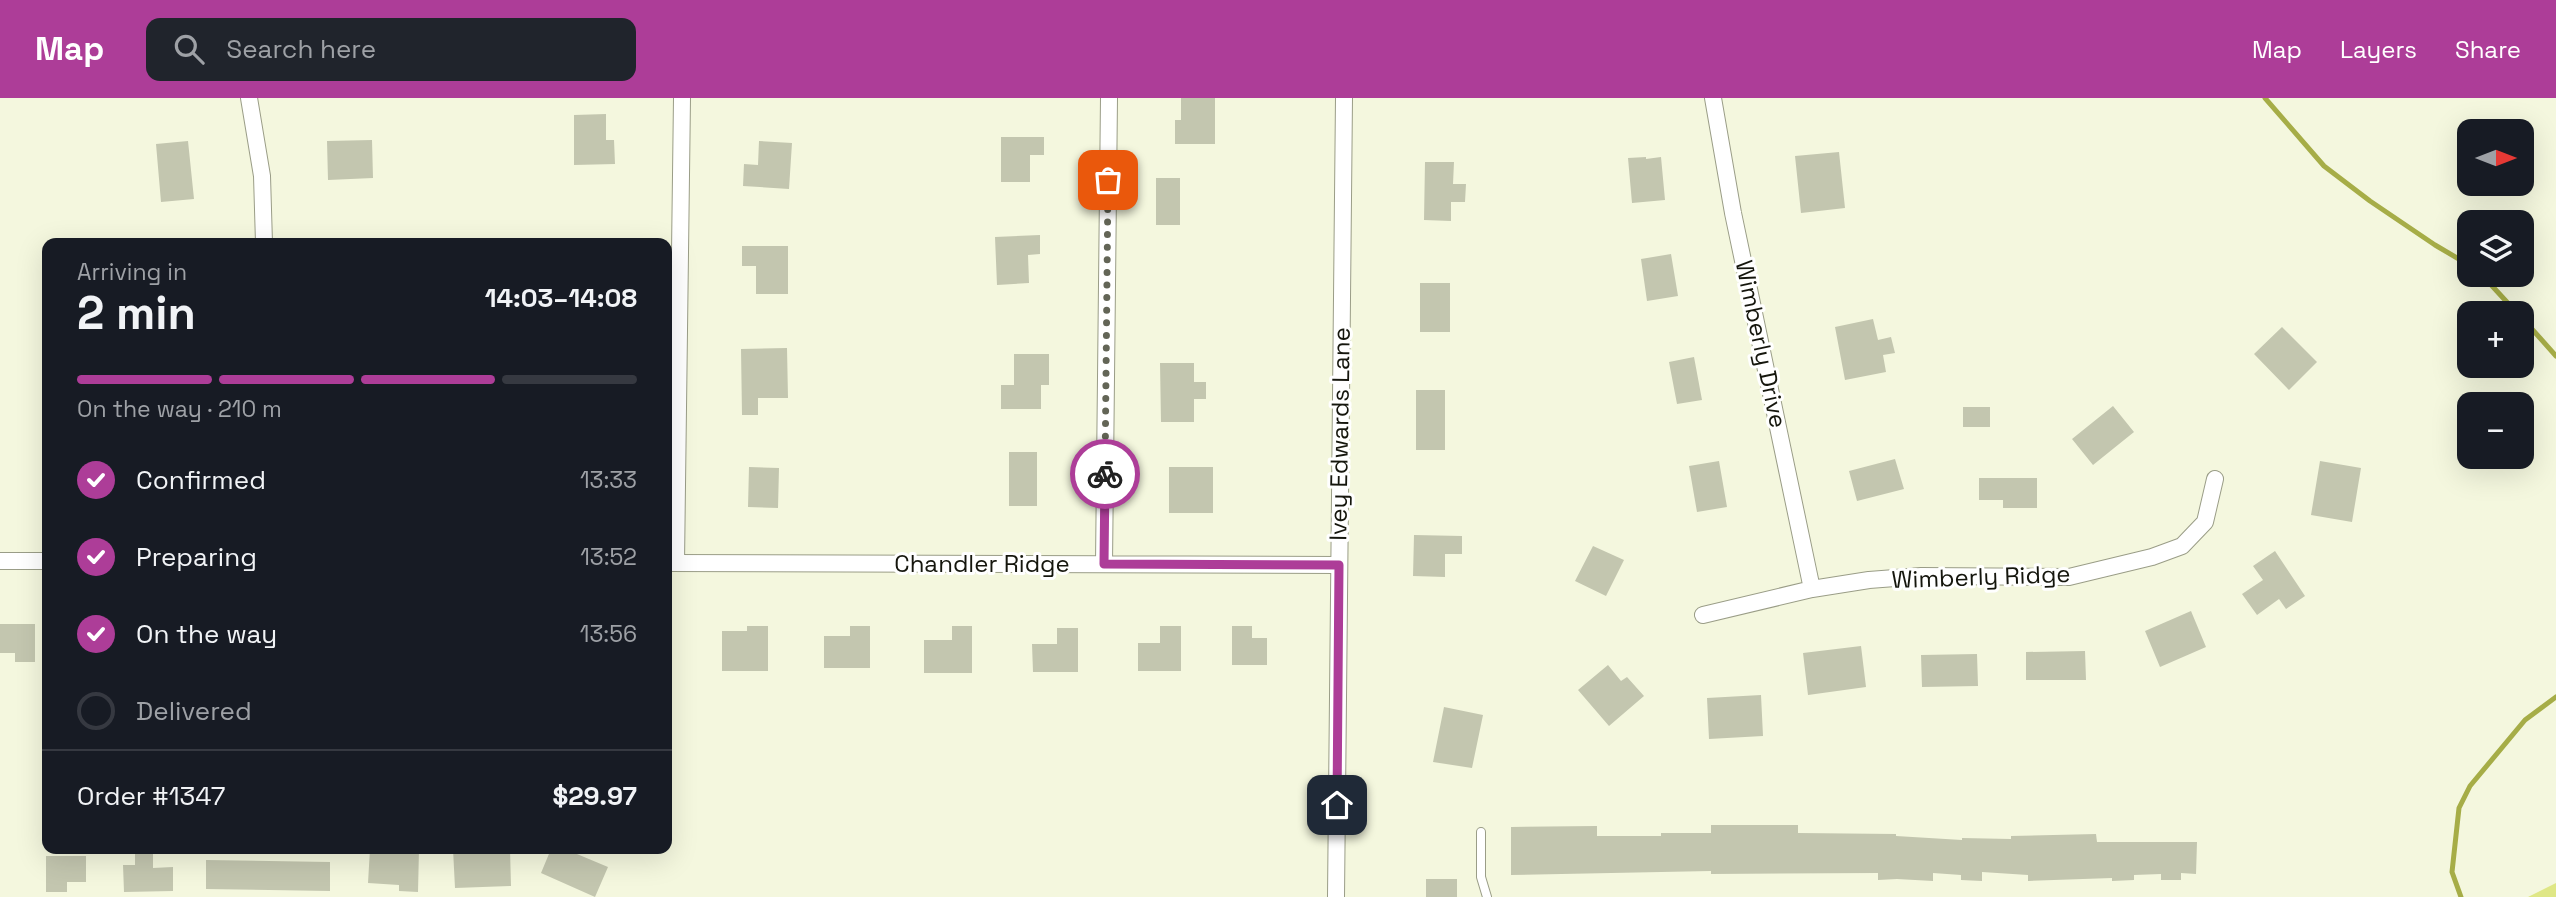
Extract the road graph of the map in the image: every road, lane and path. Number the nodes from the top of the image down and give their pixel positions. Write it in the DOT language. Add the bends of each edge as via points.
graph roads {
  1 [pos="249,98"];
  2 [pos="682,98"];
  3 [pos="1109,98"];
  4 [pos="1344,98"];
  5 [pos="1713,98"];
  6 [pos="264,238"];
  7 [pos="2215,480"];
  8 [pos="672,521"];
  9 [pos="0,561"];
  10 [pos="42,561"];
  11 [pos="672,563"];
  12 [pos="1104,564"];
  13 [pos="1339,565"];
  14 [pos="1812,589"];
  15 [pos="1703,615"];
  16 [pos="1481,832"];
  17 [pos="1336,897"];
  18 [pos="1487,897"];
  1 -- 6 [label="street" via="262,176"];
  2 -- 8 [label="street"];
  3 -- 12 [label="street"];
  4 -- 13 [label="street, Ivey Edwards Lane"];
  5 -- 14 [label="street, Wimberly Drive"];
  7 -- 14 [label="street, Wimberly Ridge" via="2205,522 2182,545 2152,557 2069,577 1921,576"];
  9 -- 10 [label="street"];
  11 -- 12 [label="street, Chandler Ridge"];
  12 -- 13 [label="street, Chandler Ridge"];
  13 -- 17 [label="street, Ivey Edwards Lane"];
  14 -- 15 [label="street, Wimberly Ridge"];
  16 -- 18 [label="lane" via="1481,877"];
}
